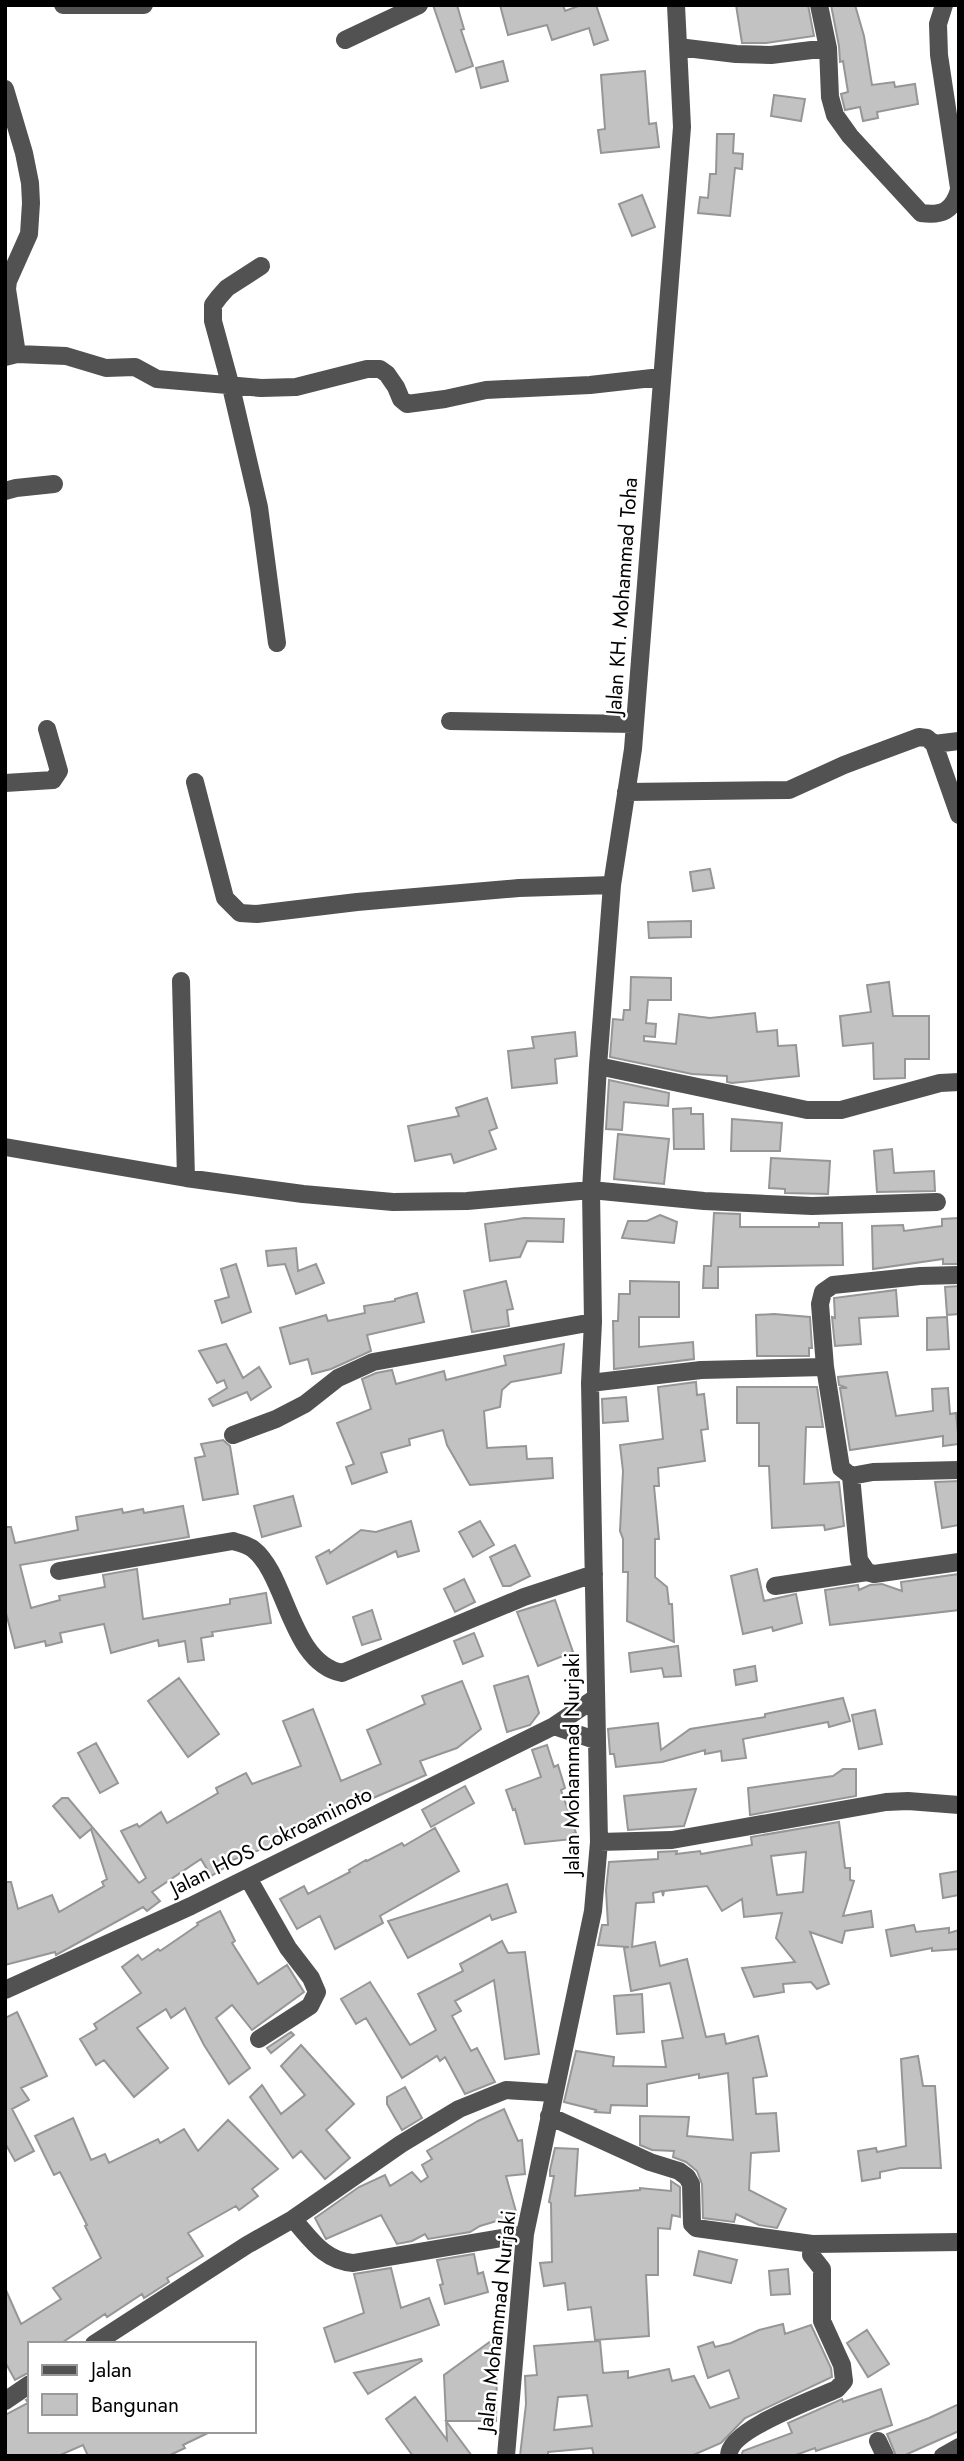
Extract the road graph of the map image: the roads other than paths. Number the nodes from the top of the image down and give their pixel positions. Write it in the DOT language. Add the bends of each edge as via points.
graph roads {
  1 [pos="63,5"];
  2 [pos="144,5"];
  3 [pos="419,5"];
  4 [pos="676,5"];
  5 [pos="819,5"];
  6 [pos="944,5"];
  7 [pos="345,40"];
  8 [pos="678,47"];
  9 [pos="828,48"];
  10 [pos="5,89"];
  11 [pos="959,189"];
  12 [pos="261,265"];
  13 [pos="11,355"];
  14 [pos="661,377"];
  15 [pos="231,387"];
  16 [pos="54,484"];
  17 [pos="5,491"];
  18 [pos="277,643"];
  19 [pos="450,721"];
  20 [pos="635,724"];
  21 [pos="47,729"];
  22 [pos="959,741"];
  23 [pos="934,744"];
  24 [pos="195,782"];
  25 [pos="5,783"];
  26 [pos="626,792"];
  27 [pos="959,815"];
  28 [pos="612,885"];
  29 [pos="181,981"];
  30 [pos="598,1066"];
  31 [pos="959,1082"];
  32 [pos="5,1147"];
  33 [pos="186,1178"];
  34 [pos="591,1190"];
  35 [pos="937,1202"];
  36 [pos="959,1275"];
  37 [pos="593,1322"];
  38 [pos="825,1367"];
  39 [pos="590,1383"];
  40 [pos="233,1435"];
  41 [pos="959,1470"];
  42 [pos="851,1476"];
  43 [pos="959,1562"];
  44 [pos="59,1571"];
  45 [pos="867,1572"];
  46 [pos="594,1574"];
  47 [pos="775,1586"];
  48 [pos="594,1699"];
  49 [pos="554,1726"];
  50 [pos="595,1740"];
  51 [pos="959,1805"];
  52 [pos="599,1842"];
  53 [pos="248,1878"];
  54 [pos="5,1990"];
  55 [pos="259,2039"];
  56 [pos="553,2093"];
  57 [pos="549,2116"];
  58 [pos="293,2219"];
  59 [pos="525,2234"];
  60 [pos="959,2242"];
  61 [pos="812,2248"];
  62 [pos="97,2342"];
  63 [pos="28,2385"];
  64 [pos="5,2401"];
  65 [pos="959,2447"];
  66 [pos="506,2456"];
  67 [pos="729,2456"];
  68 [pos="943,2456"];
  1 -- 2 [label="street"];
  3 -- 7 [label="street"];
  4 -- 8 [label="street, Jalan KH. Mohammad Toha"];
  5 -- 9 [label="street"];
  6 -- 11 [label="street" via="938,24 939,55"];
  8 -- 9 [label="street" via="759,55"];
  8 -- 14 [label="street, Jalan KH. Mohammad Toha" via="682,127"];
  9 -- 11 [label="street" via="835,115 912,204 921,213 943,213 955,202"];
  10 -- 13 [label="street" via="30,183 29,234 7,289"];
  12 -- 15 [label="street" via="227,288 213,306"];
  13 -- 15 [label="street" via="66,356 106,368 135,367 157,379"];
  14 -- 15 [label="street" via="486,390 416,404 401,399 392,380 380,369 296,387"];
  14 -- 20 [label="street, Jalan KH. Mohammad Toha"];
  15 -- 18 [label="street" via="259,507"];
  16 -- 17 [label="street"];
  19 -- 20 [label="street"];
  20 -- 26 [label="street, Jalan KH. Mohammad Toha"];
  21 -- 25 [label="street" via="60,771 53,780"];
  22 -- 23 [label="street"];
  23 -- 26 [label="street" via="919,737 789,790"];
  23 -- 27 [label="street"];
  24 -- 28 [label="street" via="225,898 240,913 519,888"];
  26 -- 28 [label="street, Jalan KH. Mohammad Toha"];
  28 -- 30 [label="street, Jalan KH. Mohammad Toha"];
  29 -- 33 [label="street"];
  30 -- 31 [label="street" via="807,1110 841,1110"];
  30 -- 34 [label="street, Jalan KH. Mohammad Toha"];
  32 -- 33 [label="street"];
  33 -- 34 [label="street" via="393,1202"];
  34 -- 35 [label="street" via="812,1206"];
  34 -- 37 [label="street, Jalan Mohammad Nurjaki"];
  36 -- 38 [label="street" via="833,1285 823,1292 820,1304"];
  37 -- 39 [label="street, Jalan Mohammad Nurjaki"];
  37 -- 40 [label="street" via="373,1362 338,1378 305,1404"];
  38 -- 39 [label="street" via="701,1370"];
  38 -- 42 [label="street" via="842,1468"];
  39 -- 46 [label="street, Jalan Mohammad Nurjaki"];
  41 -- 42 [label="street"];
  42 -- 45 [label="street" via="859,1560"];
  43 -- 45 [label="street"];
  44 -- 46 [label="street" via="233,1541 251,1547 264,1559 316,1660 342,1673 524,1597"];
  45 -- 47 [label="street"];
  46 -- 48 [label="street, Jalan Mohammad Nurjaki"];
  48 -- 49 [label="street, Jalan HOS Cokroaminoto"];
  48 -- 50 [label="street, Jalan Mohammad Nurjaki"];
  49 -- 50 [label="street"];
  49 -- 53 [label="street, Jalan HOS Cokroaminoto"];
  50 -- 52 [label="street, Jalan Mohammad Nurjaki"];
  51 -- 52 [label="street" via="886,1802 671,1840"];
  52 -- 56 [label="street, Jalan Mohammad Nurjaki" via="593,1911"];
  53 -- 54 [label="street, Jalan HOS Cokroaminoto"];
  53 -- 55 [label="street" via="317,1992 310,2006"];
  56 -- 57 [label="street, Jalan Mohammad Nurjaki"];
  56 -- 58 [label="street" via="506,2090 459,2109"];
  57 -- 59 [label="street, Jalan Mohammad Nurjaki"];
  57 -- 61 [label="street" via="687,2177 696,2228"];
  58 -- 59 [label="street" via="332,2259 353,2263"];
  58 -- 62 [label="street"];
  59 -- 66 [label="street, Jalan Mohammad Nurjaki"];
  60 -- 61 [label="street"];
  61 -- 67 [label="street" via="822,2269 822,2321 845,2381 745,2432 731,2446"];
  63 -- 64 [label="street"];
  65 -- 68 [label="street"];
}
